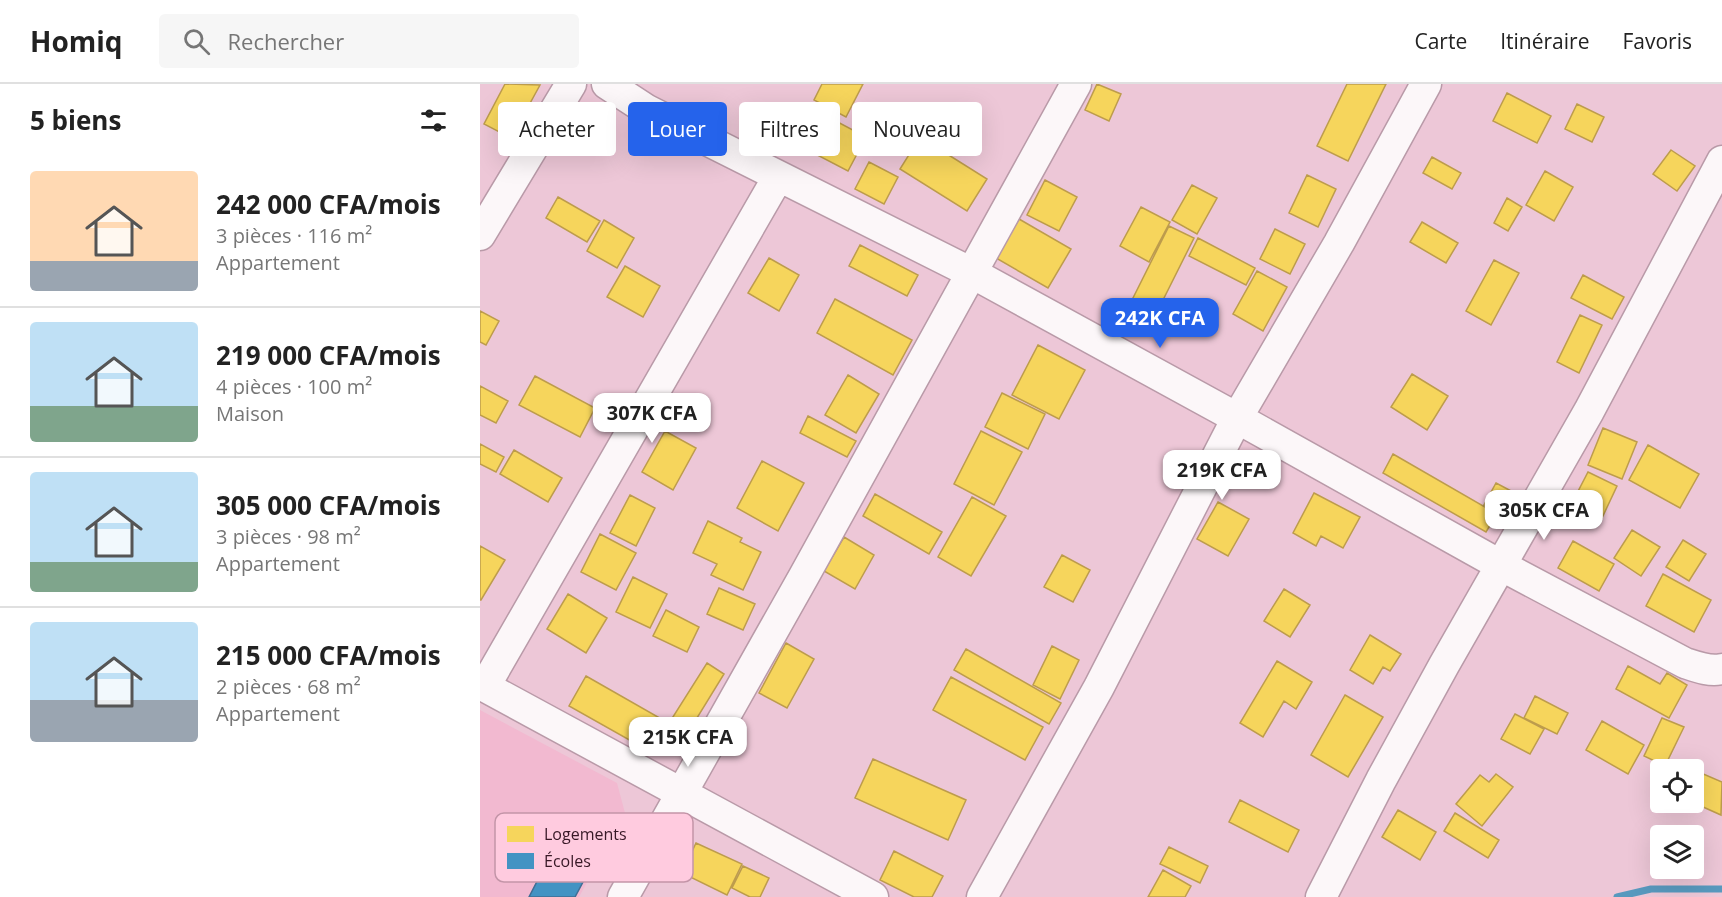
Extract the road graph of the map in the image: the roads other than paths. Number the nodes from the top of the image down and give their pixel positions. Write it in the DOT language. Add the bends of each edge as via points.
graph roads {
  1 [pos="571,84"];
  2 [pos="607,84"];
  3 [pos="1076,84"];
  4 [pos="1426,84"];
  5 [pos="1722,161"];
  6 [pos="778,177"];
  7 [pos="480,235"];
  8 [pos="972,273"];
  9 [pos="1238,418"];
  10 [pos="1502,566"];
  11 [pos="1722,669"];
  12 [pos="483,685"];
  13 [pos="681,792"];
  14 [pos="669,813"];
  15 [pos="631,882"];
  16 [pos="623,897"];
  17 [pos="873,897"];
  18 [pos="982,897"];
  19 [pos="1321,897"];
  1 -- 7 [label="street"];
  2 -- 6 [label="street" via="647,110"];
  3 -- 8 [label="street"];
  4 -- 9 [label="street"];
  5 -- 10 [label="street"];
  6 -- 8 [label="street"];
  6 -- 12 [label="street"];
  8 -- 9 [label="street"];
  8 -- 13 [label="street"];
  9 -- 10 [label="street"];
  9 -- 18 [label="street" via="1099,687"];
  10 -- 11 [label="street" via="1685,663"];
  10 -- 19 [label="street"];
  12 -- 13 [label="street"];
  13 -- 14 [label="street"];
  13 -- 17 [label="street"];
  15 -- 16 [label="street"];
}
